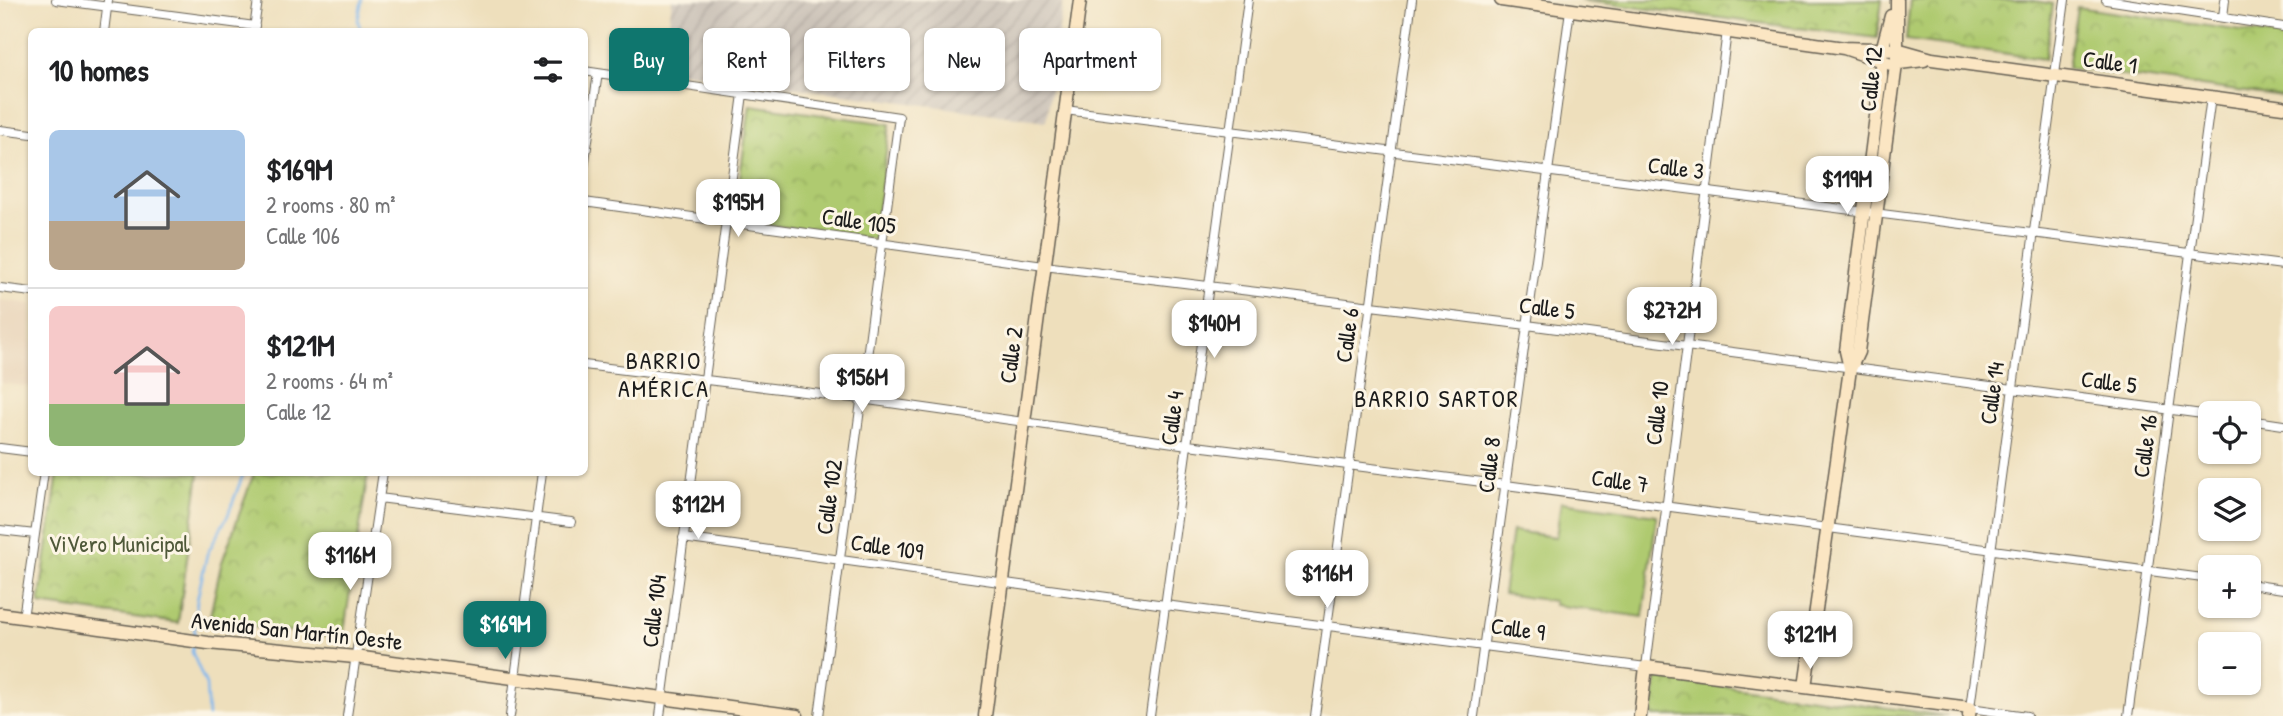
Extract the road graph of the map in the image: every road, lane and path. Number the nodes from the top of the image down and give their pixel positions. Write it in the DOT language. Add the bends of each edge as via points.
graph roads {
  1 [pos="56,0"];
  2 [pos="258,0"];
  3 [pos="1080,0"];
  4 [pos="1248,0"];
  5 [pos="1412,0"];
  6 [pos="1501,0"];
  7 [pos="1896,0"];
  8 [pos="2065,0"];
  9 [pos="2106,0"];
  10 [pos="2225,0"];
  11 [pos="108,3"];
  12 [pos="1570,10"];
  13 [pos="2223,17"];
  14 [pos="2283,27"];
  15 [pos="105,28"];
  16 [pos="248,28"];
  17 [pos="254,28"];
  18 [pos="1727,31"];
  19 [pos="1896,50"];
  20 [pos="1882,55"];
  21 [pos="1931,59"];
  22 [pos="1895,64"];
  23 [pos="588,72"];
  24 [pos="598,73"];
  25 [pos="2056,75"];
  26 [pos="743,94"];
  27 [pos="2211,97"];
  28 [pos="2283,107"];
  29 [pos="1065,110"];
  30 [pos="0,130"];
  31 [pos="1230,131"];
  32 [pos="28,134"];
  33 [pos="588,140"];
  34 [pos="1392,153"];
  35 [pos="1548,172"];
  36 [pos="1707,191"];
  37 [pos="588,203"];
  38 [pos="1870,212"];
  39 [pos="726,223"];
  40 [pos="2034,233"];
  41 [pos="882,243"];
  42 [pos="2190,254"];
  43 [pos="1044,265"];
  44 [pos="2283,265"];
  45 [pos="1209,286"];
  46 [pos="0,288"];
  47 [pos="28,292"];
  48 [pos="1371,306"];
  49 [pos="1527,325"];
  50 [pos="1687,346"];
  51 [pos="588,365"];
  52 [pos="1850,369"];
  53 [pos="704,379"];
  54 [pos="2013,390"];
  55 [pos="861,399"];
  56 [pos="2169,409"];
  57 [pos="2198,413"];
  58 [pos="2261,422"];
  59 [pos="1024,423"];
  60 [pos="2283,425"];
  61 [pos="1188,445"];
  62 [pos="0,448"];
  63 [pos="28,452"];
  64 [pos="1349,466"];
  65 [pos="43,476"];
  66 [pos="382,476"];
  67 [pos="541,476"];
  68 [pos="1506,485"];
  69 [pos="379,498"];
  70 [pos="1666,507"];
  71 [pos="535,519"];
  72 [pos="571,523"];
  73 [pos="1828,529"];
  74 [pos="0,530"];
  75 [pos="35,534"];
  76 [pos="683,538"];
  77 [pos="1992,549"];
  78 [pos="840,560"];
  79 [pos="2148,570"];
  80 [pos="2198,577"];
  81 [pos="1003,583"];
  82 [pos="2261,586"];
  83 [pos="2283,589"];
  84 [pos="1165,605"];
  85 [pos="0,614"];
  86 [pos="23,618"];
  87 [pos="1327,625"];
  88 [pos="1484,645"];
  89 [pos="355,657"];
  90 [pos="1646,667"];
  91 [pos="515,679"];
  92 [pos="1805,687"];
  93 [pos="662,698"];
  94 [pos="1970,712"];
  95 [pos="347,716"];
  96 [pos="510,716"];
  97 [pos="660,716"];
  98 [pos="797,716"];
  99 [pos="819,716"];
  100 [pos="985,716"];
  101 [pos="1150,716"];
  102 [pos="1315,716"];
  103 [pos="1474,716"];
  104 [pos="1640,716"];
  105 [pos="2027,716"];
  106 [pos="2128,716"];
  1 -- 11 [label="street"];
  2 -- 17 [label="street"];
  3 -- 29 [label="street, Calle 2"];
  4 -- 31 [label="street, Calle 4"];
  5 -- 34 [label="street, Calle 6"];
  6 -- 12 [label="street, Calle 1"];
  7 -- 19 [label="street, Calle 12"];
  7 -- 20 [label="street, Calle 12"];
  8 -- 25 [label="street, Calle 14"];
  9 -- 13 [label="street"];
  10 -- 13 [label="street"];
  11 -- 15 [label="street"];
  11 -- 16 [label="street"];
  12 -- 18 [label="street, Calle 1"];
  12 -- 35 [label="street, Calle 8"];
  13 -- 14 [label="street"];
  18 -- 20 [label="street, Calle 1"];
  18 -- 36 [label="street, Calle 10"];
  19 -- 20 [label="street, Calle 1"];
  19 -- 21 [label="street, Calle 1"];
  19 -- 22 [label="street, Calle 12"];
  20 -- 22 [label="street, Calle 1"];
  20 -- 38 [label="street, Calle 12"];
  21 -- 22 [label="street, Calle 1"];
  21 -- 25 [label="street, Calle 1"];
  22 -- 38 [label="street, Calle 12"];
  23 -- 24 [label="street"];
  24 -- 26 [label="street"];
  24 -- 33 [label="street"];
  25 -- 27 [label="street, Calle 1"];
  25 -- 40 [label="street, Calle 14"];
  26 -- 39 [label="street, Calle 104"];
  26 -- 41 [label="street, Calle 102" via="899,117"];
  27 -- 28 [label="street, Calle 1"];
  27 -- 42 [label="street, Calle 16"];
  29 -- 31 [label="street, Calle 3"];
  29 -- 43 [label="street, Calle 2"];
  30 -- 32 [label="street"];
  31 -- 34 [label="street, Calle 3"];
  31 -- 45 [label="street, Calle 4"];
  34 -- 35 [label="street, Calle 3"];
  34 -- 48 [label="street, Calle 6"];
  35 -- 36 [label="street, Calle 3"];
  35 -- 49 [label="street, Calle 8"];
  36 -- 38 [label="street, Calle 3"];
  36 -- 50 [label="street, Calle 10"];
  37 -- 39 [label="street, Calle 105"];
  38 -- 40 [label="street, Calle 3"];
  38 -- 52 [label="street, Calle 12" via="1846,351"];
  39 -- 41 [label="street, Calle 105"];
  39 -- 53 [label="street, Calle 104"];
  40 -- 42 [label="street, Calle 3"];
  40 -- 54 [label="street, Calle 14"];
  41 -- 43 [label="street, Calle 105"];
  41 -- 55 [label="street, Calle 102"];
  42 -- 44 [label="street, Calle 3"];
  42 -- 56 [label="street, Calle 16"];
  43 -- 45 [label="street, Calle 5"];
  43 -- 59 [label="street, Calle 2"];
  45 -- 48 [label="street, Calle 5"];
  45 -- 61 [label="street, Calle 4"];
  46 -- 47 [label="street"];
  48 -- 49 [label="street, Calle 5"];
  48 -- 64 [label="street, Calle 6"];
  49 -- 50 [label="street, Calle 5"];
  49 -- 68 [label="street, Calle 8"];
  50 -- 52 [label="street, Calle 5"];
  50 -- 70 [label="street, Calle 10"];
  51 -- 53 [label="street, Calle 7"];
  52 -- 54 [label="street, Calle 5"];
  52 -- 73 [label="street, Calle 12"];
  53 -- 55 [label="street, Calle 7"];
  53 -- 76 [label="street, Calle 104"];
  54 -- 56 [label="street, Calle 5"];
  54 -- 77 [label="street, Calle 14"];
  55 -- 59 [label="street, Calle 7"];
  55 -- 78 [label="street, Calle 102"];
  56 -- 57 [label="street, Calle 5"];
  56 -- 79 [label="street, Calle 16"];
  58 -- 60 [label="street"];
  59 -- 61 [label="street, Calle 7"];
  59 -- 81 [label="street, Calle 2"];
  61 -- 64 [label="street, Calle 7"];
  61 -- 84 [label="street, Calle 4"];
  62 -- 63 [label="street"];
  64 -- 68 [label="street, Calle 7"];
  64 -- 87 [label="street, Calle 6"];
  65 -- 75 [label="street"];
  66 -- 69 [label="street"];
  67 -- 71 [label="street"];
  68 -- 70 [label="street, Calle 7"];
  68 -- 88 [label="street, Calle 8"];
  69 -- 71 [label="street"];
  69 -- 89 [label="street"];
  70 -- 73 [label="street, Calle 7"];
  70 -- 90 [label="street, Calle 10"];
  71 -- 72 [label="street"];
  71 -- 91 [label="street"];
  73 -- 77 [label="street, Calle 7"];
  73 -- 92 [label="street, Calle 12"];
  74 -- 75 [label="street"];
  75 -- 86 [label="street"];
  76 -- 78 [label="street, Calle 109"];
  76 -- 93 [label="street, Calle 104"];
  77 -- 79 [label="street, Calle 7"];
  77 -- 94 [label="street, Calle 14"];
  78 -- 81 [label="street, Calle 109"];
  78 -- 99 [label="street, Calle 102"];
  79 -- 80 [label="street, Calle 7"];
  79 -- 106 [label="street, Calle 16"];
  81 -- 84 [label="street, Calle 9"];
  81 -- 100 [label="street, Calle 2"];
  82 -- 83 [label="street"];
  84 -- 87 [label="street, Calle 9"];
  84 -- 101 [label="street, Calle 4"];
  85 -- 86 [label="street, Avenida San Martín Oeste"];
  86 -- 89 [label="street, Avenida San Martín Oeste"];
  87 -- 88 [label="street, Calle 9"];
  87 -- 102 [label="street, Calle 6"];
  88 -- 90 [label="street, Calle 9"];
  88 -- 103 [label="street, Calle 8"];
  89 -- 91 [label="street, Avenida San Martín Oeste"];
  89 -- 95 [label="street"];
  90 -- 92 [label="street, Calle 9"];
  90 -- 104 [label="street, Calle 10"];
  91 -- 93 [label="street, Avenida San Martín Oeste"];
  91 -- 96 [label="street"];
  92 -- 94 [label="street, Calle 9"];
  93 -- 97 [label="street, Calle 104"];
  93 -- 98 [label="street, Avenida San Martín Oeste"];
  94 -- 105 [label="street, Calle 9"];
}
